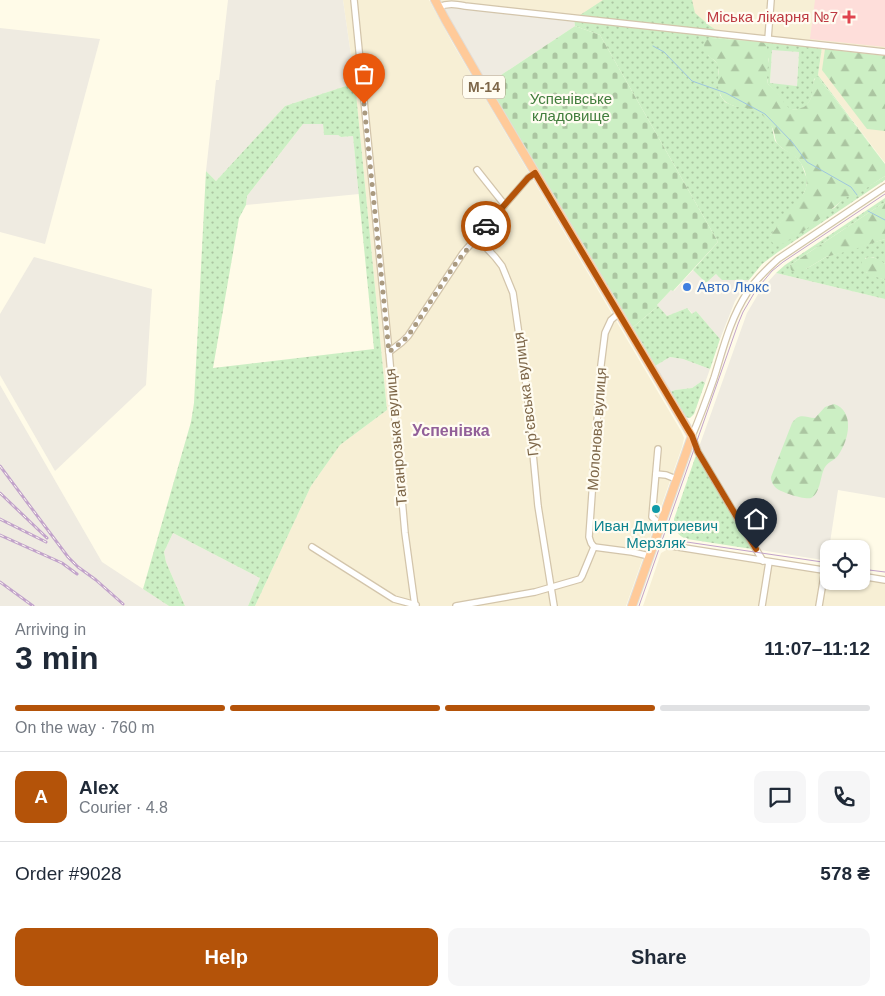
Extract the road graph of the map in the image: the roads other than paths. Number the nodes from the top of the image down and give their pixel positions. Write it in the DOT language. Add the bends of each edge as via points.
graph roads {
  1 [pos="354,0"];
  2 [pos="771,0"];
  3 [pos="437,3"];
  4 [pos="768,39"];
  5 [pos="885,52"];
  6 [pos="477,170"];
  7 [pos="535,173"];
  8 [pos="885,187"];
  9 [pos="504,204"];
  10 [pos="477,238"];
  11 [pos="618,314"];
  12 [pos="389,352"];
  13 [pos="692,436"];
  14 [pos="658,449"];
  15 [pos="656,474"];
  16 [pos="676,479"];
  17 [pos="660,524"];
  18 [pos="653,544"];
  19 [pos="312,547"];
  20 [pos="594,547"];
  21 [pos="649,556"];
  22 [pos="766,561"];
  23 [pos="820,570"];
  24 [pos="870,578"];
  25 [pos="885,580"];
  26 [pos="550,587"];
  27 [pos="823,590"];
  28 [pos="416,606"];
  29 [pos="456,606"];
  30 [pos="554,606"];
  31 [pos="632,606"];
  32 [pos="762,606"];
  33 [pos="819,606"];
  1 -- 12 [label="street, Таганрозька вулиця"];
  2 -- 4 [label="street"];
  3 -- 4 [label="street"];
  3 -- 7 [label="highway, М-14"];
  4 -- 5 [label="street"];
  6 -- 9 [label="street"];
  7 -- 9 [label="street"];
  7 -- 11 [label="highway, М-14"];
  8 -- 13 [label="street" via="778,259 757,279 732,322"];
  9 -- 10 [label="street"];
  10 -- 12 [label="street" via="456,263 408,336"];
  10 -- 26 [label="street, Гур’євська вулиця" via="502,266 513,293"];
  11 -- 13 [label="highway, М-14"];
  11 -- 20 [label="street, Молонова вулиця" via="605,333 589,537"];
  12 -- 28 [label="street, Таганрозька вулиця" via="405,533"];
  13 -- 16 [label="highway"];
  13 -- 22 [label="street" via="698,452"];
  14 -- 15 [label="street"];
  15 -- 16 [label="street"];
  15 -- 17 [label="street" via="652,517"];
  16 -- 17 [label="highway"];
  17 -- 18 [label="highway"];
  18 -- 21 [label="highway"];
  18 -- 22 [label="street"];
  19 -- 28 [label="street" via="394,598"];
  20 -- 21 [label="street"];
  20 -- 26 [label="street" via="581,578"];
  21 -- 31 [label="highway"];
  22 -- 23 [label="street"];
  22 -- 32 [label="street"];
  24 -- 25 [label="street"];
  26 -- 29 [label="street"];
  26 -- 30 [label="street, Гур’євська вулиця"];
  27 -- 33 [label="street"];
}
